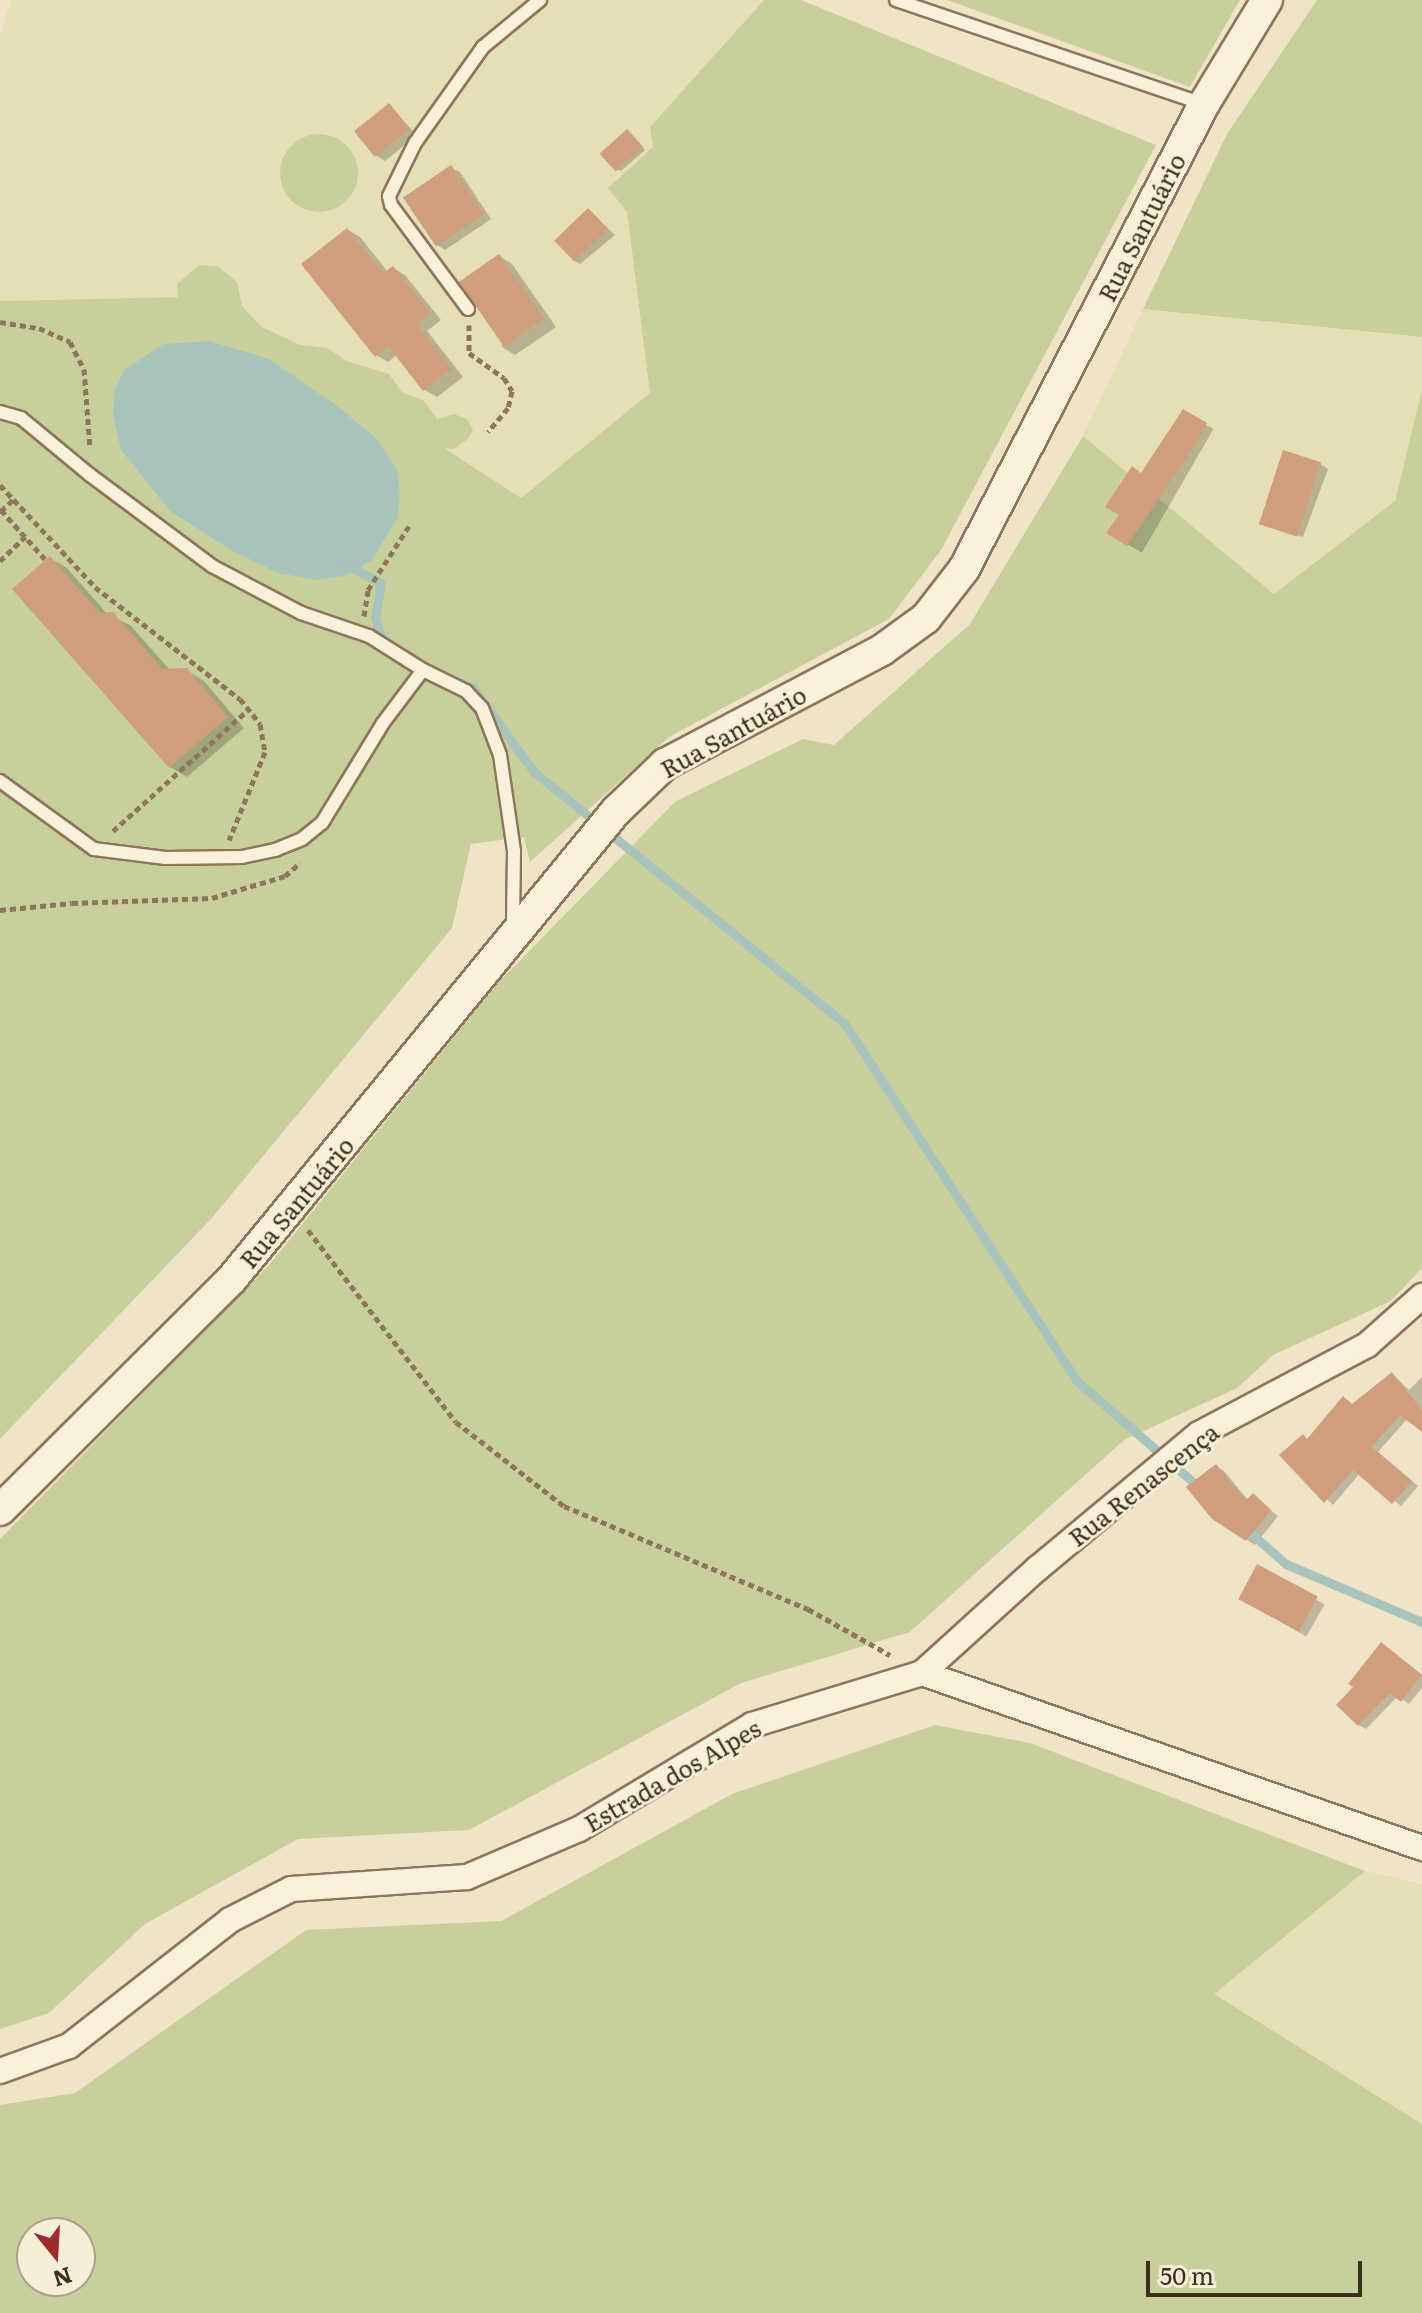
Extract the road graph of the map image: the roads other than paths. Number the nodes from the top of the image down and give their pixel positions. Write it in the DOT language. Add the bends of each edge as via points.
graph roads {
  1 [pos="540,0"];
  2 [pos="896,0"];
  3 [pos="1267,0"];
  4 [pos="1204,104"];
  5 [pos="468,309"];
  6 [pos="0,412"];
  7 [pos="423,670"];
  8 [pos="0,781"];
  9 [pos="513,934"];
  10 [pos="1422,1296"];
  11 [pos="0,1510"];
  12 [pos="922,1673"];
  13 [pos="1422,1848"];
  14 [pos="0,2071"];
  1 -- 5 [label="lane" via="483,47 415,143 389,196"];
  2 -- 4 [label="lane"];
  3 -- 4 [label="street, Rua Santuário"];
  4 -- 9 [label="street, Rua Santuário" via="964,569 926,618 882,650 665,764 616,811"];
  6 -- 7 [label="lane" via="21,418 212,566 301,613 369,636"];
  7 -- 8 [label="lane" via="383,723 322,823 302,839 242,857 165,858 94,849"];
  7 -- 9 [label="lane" via="466,691 482,708 500,755 514,851"];
  9 -- 11 [label="street, Rua Santuário" via="231,1280"];
  10 -- 12 [label="street, Rua Renascença" via="1367,1345 1199,1434"];
  12 -- 13 [label="street"];
  12 -- 14 [label="street, Estrada dos Alpes" via="752,1725 579,1829 467,1877 291,1889 230,1920 69,2046"];
}
